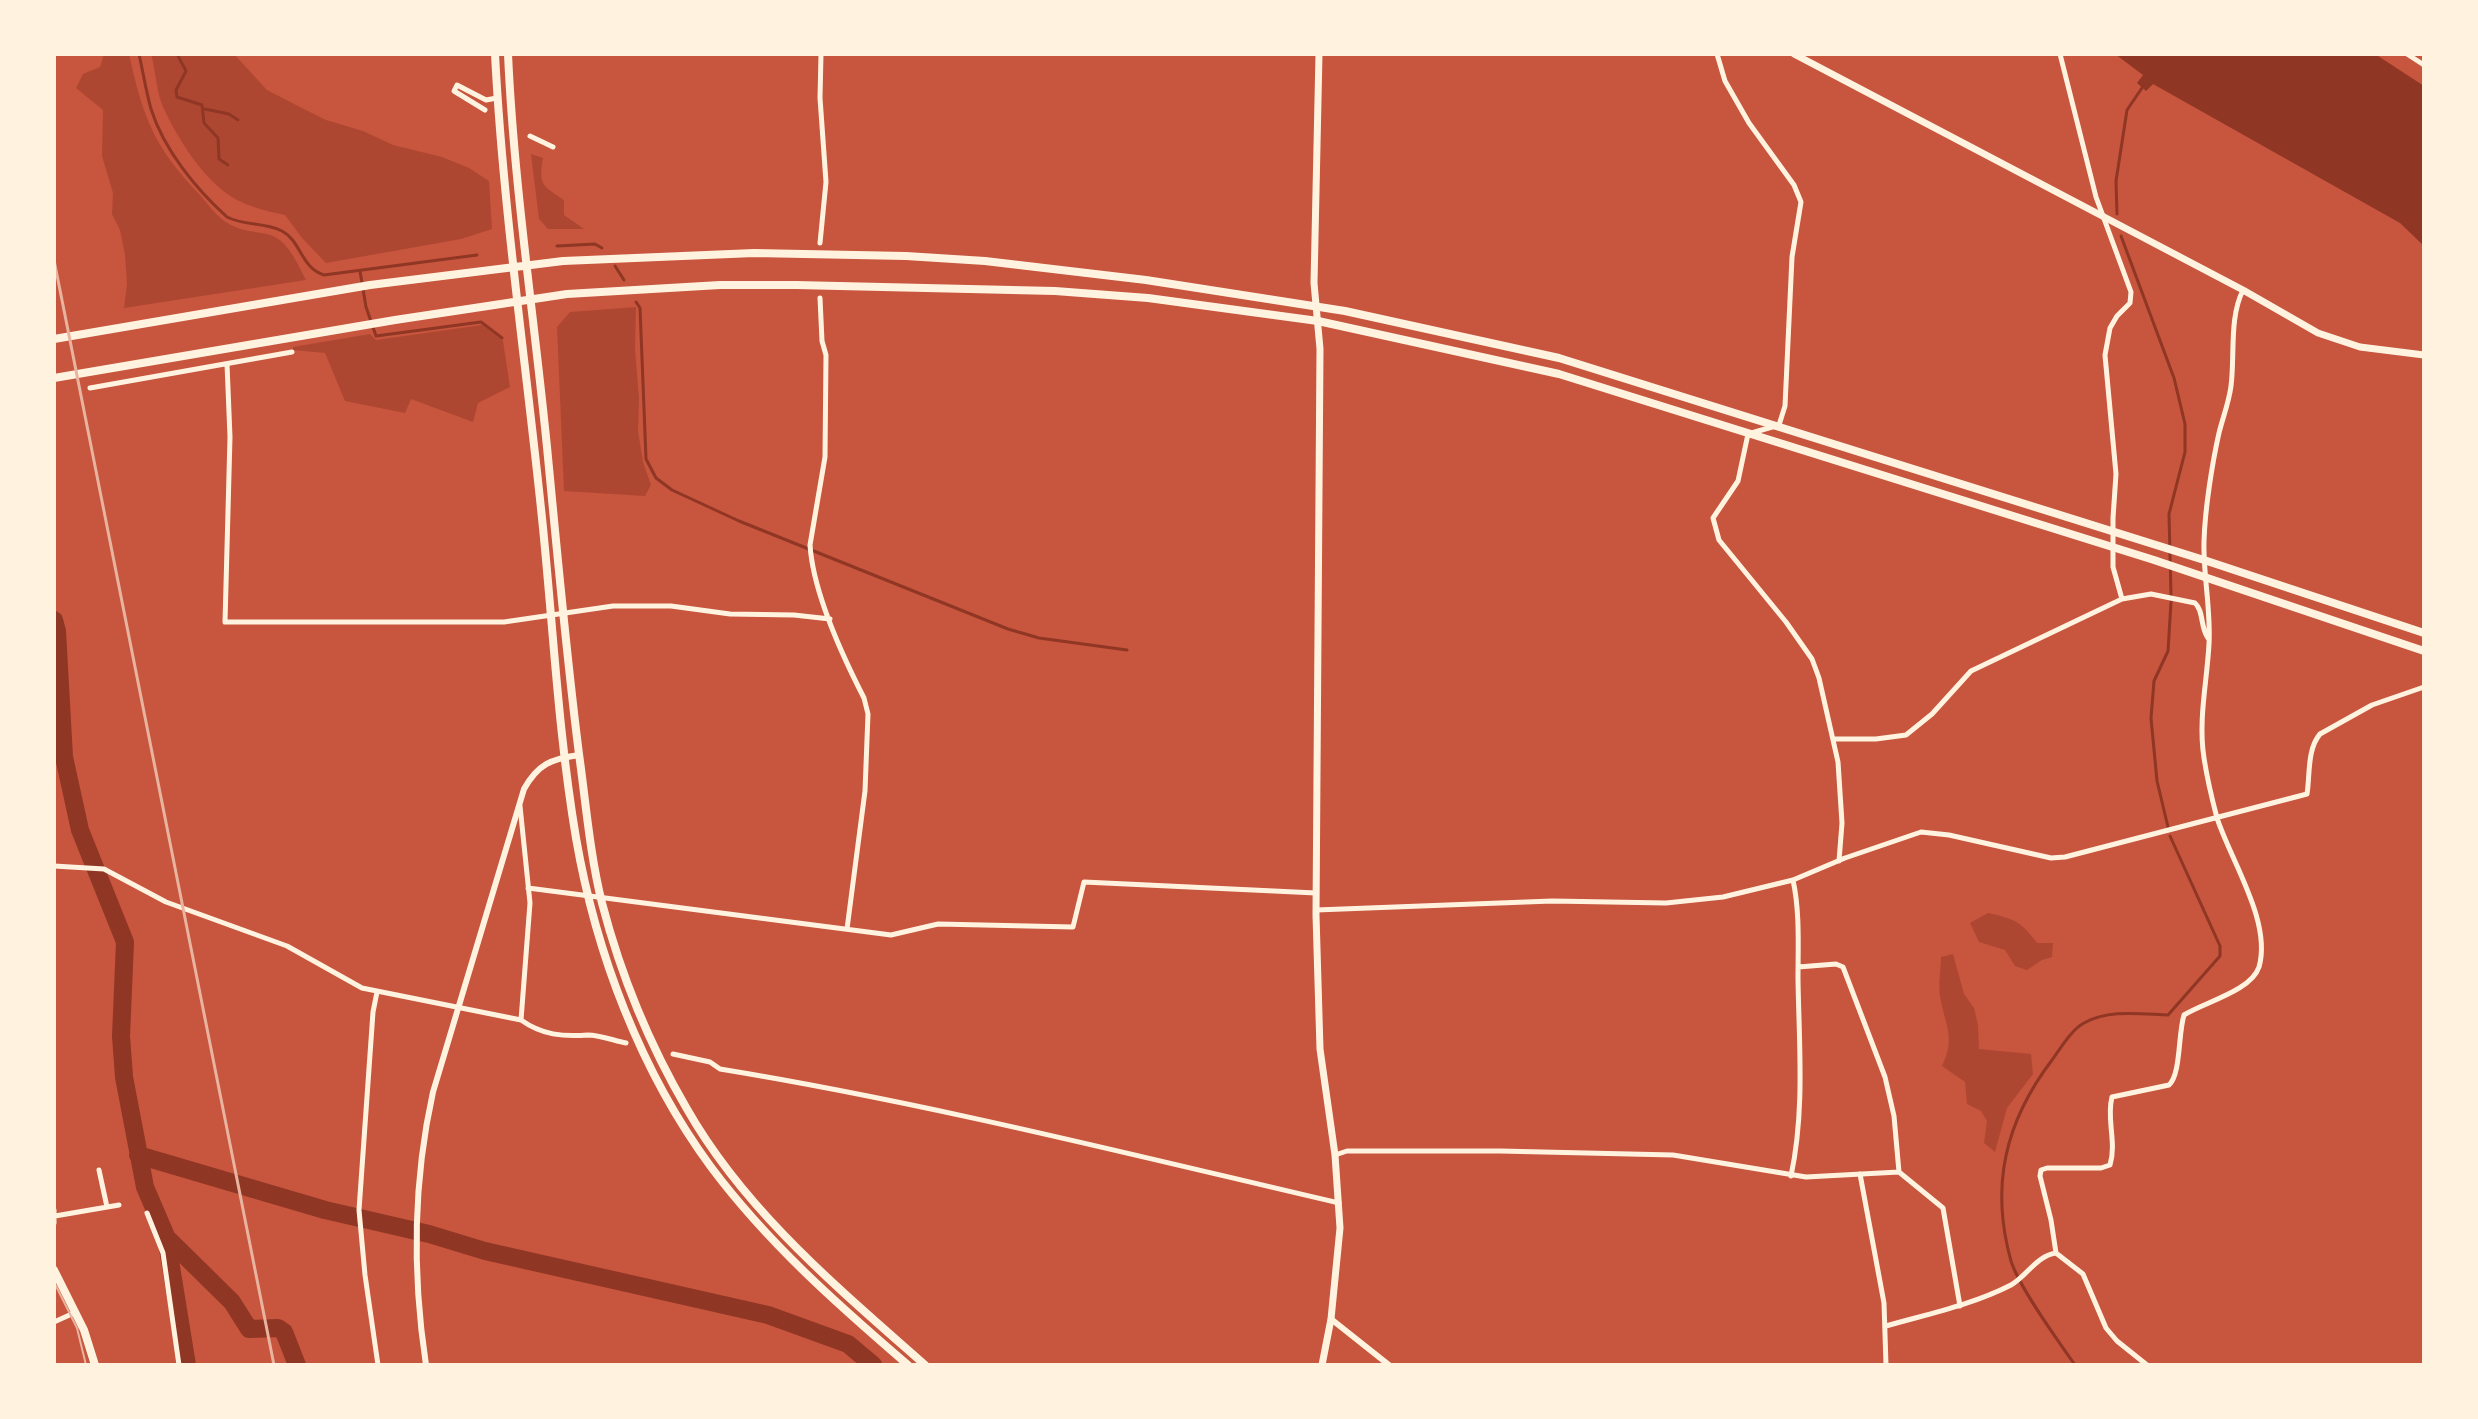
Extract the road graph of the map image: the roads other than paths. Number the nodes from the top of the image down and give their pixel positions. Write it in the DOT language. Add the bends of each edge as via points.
graph roads {
  1 [pos="495,54"];
  2 [pos="508,54"];
  3 [pos="821,54"];
  4 [pos="1319,54"];
  5 [pos="1717,54"];
  6 [pos="1794,54"];
  7 [pos="2060,54"];
  8 [pos="2407,54"];
  9 [pos="2424,65"];
  10 [pos="497,98"];
  11 [pos="485,110"];
  12 [pos="530,136"];
  13 [pos="553,147"];
  14 [pos="2103,217"];
  15 [pos="820,243"];
  16 [pos="527,265"];
  17 [pos="513,266"];
  18 [pos="2243,290"];
  19 [pos="820,298"];
  20 [pos="531,300"];
  21 [pos="517,302"];
  22 [pos="1316,307"];
  23 [pos="1318,321"];
  24 [pos="54,339"];
  25 [pos="292,352"];
  26 [pos="2424,355"];
  27 [pos="227,364"];
  28 [pos="54,378"];
  29 [pos="90,388"];
  30 [pos="1779,425"];
  31 [pos="1748,434"];
  32 [pos="2113,531"];
  33 [pos="2113,548"];
  34 [pos="2204,560"];
  35 [pos="2205,576"];
  36 [pos="2122,599"];
  37 [pos="564,612"];
  38 [pos="551,614"];
  39 [pos="830,619"];
  40 [pos="2424,633"];
  41 [pos="2209,639"];
  42 [pos="2424,651"];
  43 [pos="2424,687"];
  44 [pos="1833,739"];
  45 [pos="579,755"];
  46 [pos="565,757"];
  47 [pos="520,801"];
  48 [pos="2218,819"];
  49 [pos="1839,861"];
  50 [pos="54,866"];
  51 [pos="1793,880"];
  52 [pos="528,888"];
  53 [pos="1316,893"];
  54 [pos="589,897"];
  55 [pos="601,898"];
  56 [pos="1316,910"];
  57 [pos="847,929"];
  58 [pos="1798,967"];
  59 [pos="377,992"];
  60 [pos="456,1008"];
  61 [pos="521,1020"];
  62 [pos="626,1043"];
  63 [pos="673,1054"];
  64 [pos="1335,1155"];
  65 [pos="99,1170"];
  66 [pos="1899,1172"];
  67 [pos="1860,1174"];
  68 [pos="1791,1176"];
  69 [pos="1339,1203"];
  70 [pos="119,1205"];
  71 [pos="107,1207"];
  72 [pos="147,1213"];
  73 [pos="54,1216"];
  74 [pos="2056,1253"];
  75 [pos="54,1270"];
  76 [pos="1960,1306"];
  77 [pos="75,1312"];
  78 [pos="1331,1319"];
  79 [pos="54,1322"];
  80 [pos="1886,1326"];
  81 [pos="95,1365"];
  82 [pos="179,1365"];
  83 [pos="378,1365"];
  84 [pos="426,1365"];
  85 [pos="908,1365"];
  86 [pos="925,1365"];
  87 [pos="1322,1365"];
  88 [pos="1389,1365"];
  89 [pos="1886,1365"];
  90 [pos="2147,1365"];
  1 -- 10 [label="highway"];
  2 -- 16 [label="highway"];
  3 -- 15 [label="street" via="826,182"];
  4 -- 22 [label="main road"];
  5 -- 30 [label="street" via="1725,81 1801,202 1792,257 1785,406"];
  6 -- 14 [label="main road"];
  7 -- 14 [label="street"];
  8 -- 9 [label="street"];
  10 -- 11 [label="street" via="486,100 457,85 454,91"];
  10 -- 17 [label="highway"];
  12 -- 13 [label="street"];
  14 -- 18 [label="main road"];
  14 -- 32 [label="street" via="2131,297 2113,321 2105,350 2116,474"];
  16 -- 17 [label="highway"];
  16 -- 20 [label="highway"];
  16 -- 22 [label="highway" via="754,253 985,261"];
  17 -- 21 [label="highway"];
  17 -- 24 [label="highway"];
  18 -- 26 [label="main road" via="2318,333 2360,347"];
  18 -- 34 [label="street" via="2237,305 2230,392 2214,456"];
  19 -- 39 [label="street" via="826,355 825,457 810,545 815,579"];
  20 -- 21 [label="highway"];
  20 -- 23 [label="highway" via="720,285 1055,291"];
  20 -- 37 [label="highway"];
  21 -- 28 [label="highway"];
  21 -- 38 [label="highway"];
  22 -- 23 [label="main road"];
  22 -- 30 [label="highway" via="1559,358"];
  23 -- 31 [label="highway" via="1559,374"];
  23 -- 53 [label="main road"];
  25 -- 27 [label="street"];
  27 -- 29 [label="street"];
  27 -- 38 [label="street" via="225,622 504,622"];
  30 -- 31 [label="street"];
  30 -- 32 [label="highway"];
  31 -- 33 [label="highway"];
  31 -- 44 [label="street" via="1738,481 1713,518 1719,540 1812,659"];
  32 -- 33 [label="street"];
  32 -- 34 [label="highway"];
  33 -- 35 [label="highway"];
  33 -- 36 [label="street"];
  34 -- 35 [label="street"];
  34 -- 40 [label="highway"];
  35 -- 41 [label="street"];
  35 -- 42 [label="highway"];
  36 -- 41 [label="street" via="2151,594 2195,603"];
  36 -- 44 [label="street" via="1971,671 1906,735"];
  37 -- 38 [label="street"];
  37 -- 39 [label="street" via="671,606"];
  37 -- 45 [label="highway"];
  38 -- 46 [label="highway"];
  39 -- 57 [label="street" via="868,714"];
  41 -- 48 [label="street" via="2200,728"];
  43 -- 48 [label="street" via="2372,705 2320,734 2311,754 2307,794"];
  44 -- 49 [label="street" via="1842,823"];
  45 -- 46 [label="street"];
  45 -- 55 [label="highway"];
  46 -- 47 [label="street" via="539,767"];
  46 -- 54 [label="highway"];
  47 -- 52 [label="street"];
  47 -- 60 [label="street"];
  48 -- 49 [label="street" via="2065,857 1921,832"];
  48 -- 74 [label="street" via="2256,915 2262,945 2259,967 2244,986 2184,1015 2177,1074 2169,1085 2112,1097 2110,1165 2041,1170"];
  49 -- 51 [label="street"];
  50 -- 59 [label="street" via="104,869 166,902 287,946"];
  51 -- 56 [label="street" via="1723,897 1666,903 1552,901"];
  51 -- 58 [label="street"];
  52 -- 54 [label="street"];
  52 -- 61 [label="street"];
  53 -- 56 [label="main road"];
  53 -- 57 [label="street" via="1084,882 1073,927 938,924 891,935"];
  54 -- 55 [label="street"];
  54 -- 85 [label="highway" via="609,967 648,1063 692,1140 780,1249"];
  55 -- 57 [label="street"];
  55 -- 86 [label="highway" via="640,1019 725,1167 784,1236"];
  56 -- 64 [label="main road" via="1320,1049"];
  58 -- 66 [label="street" via="1843,967 1885,1077"];
  58 -- 68 [label="street" via="1801,1104"];
  59 -- 60 [label="street"];
  59 -- 83 [label="street" via="359,1188"];
  60 -- 61 [label="street"];
  60 -- 84 [label="street" via="428,1111 415,1225"];
  61 -- 62 [label="street" via="535,1030"];
  63 -- 69 [label="street" via="720,1069 1040,1133"];
  64 -- 68 [label="street" via="1673,1155"];
  64 -- 69 [label="main road"];
  65 -- 71 [label="street"];
  66 -- 67 [label="street"];
  66 -- 76 [label="street" via="1943,1208"];
  67 -- 68 [label="street"];
  67 -- 80 [label="street"];
  69 -- 78 [label="main road"];
  70 -- 71 [label="street"];
  71 -- 73 [label="street"];
  72 -- 82 [label="street" via="163,1253"];
  74 -- 76 [label="street" via="2046,1254 2013,1283"];
  74 -- 90 [label="street" via="2083,1274 2106,1328"];
  75 -- 77 [label="highway"];
  76 -- 80 [label="street"];
  77 -- 79 [label="street"];
  77 -- 81 [label="highway"];
  78 -- 87 [label="main road"];
  78 -- 88 [label="street"];
  80 -- 89 [label="street"];
}
